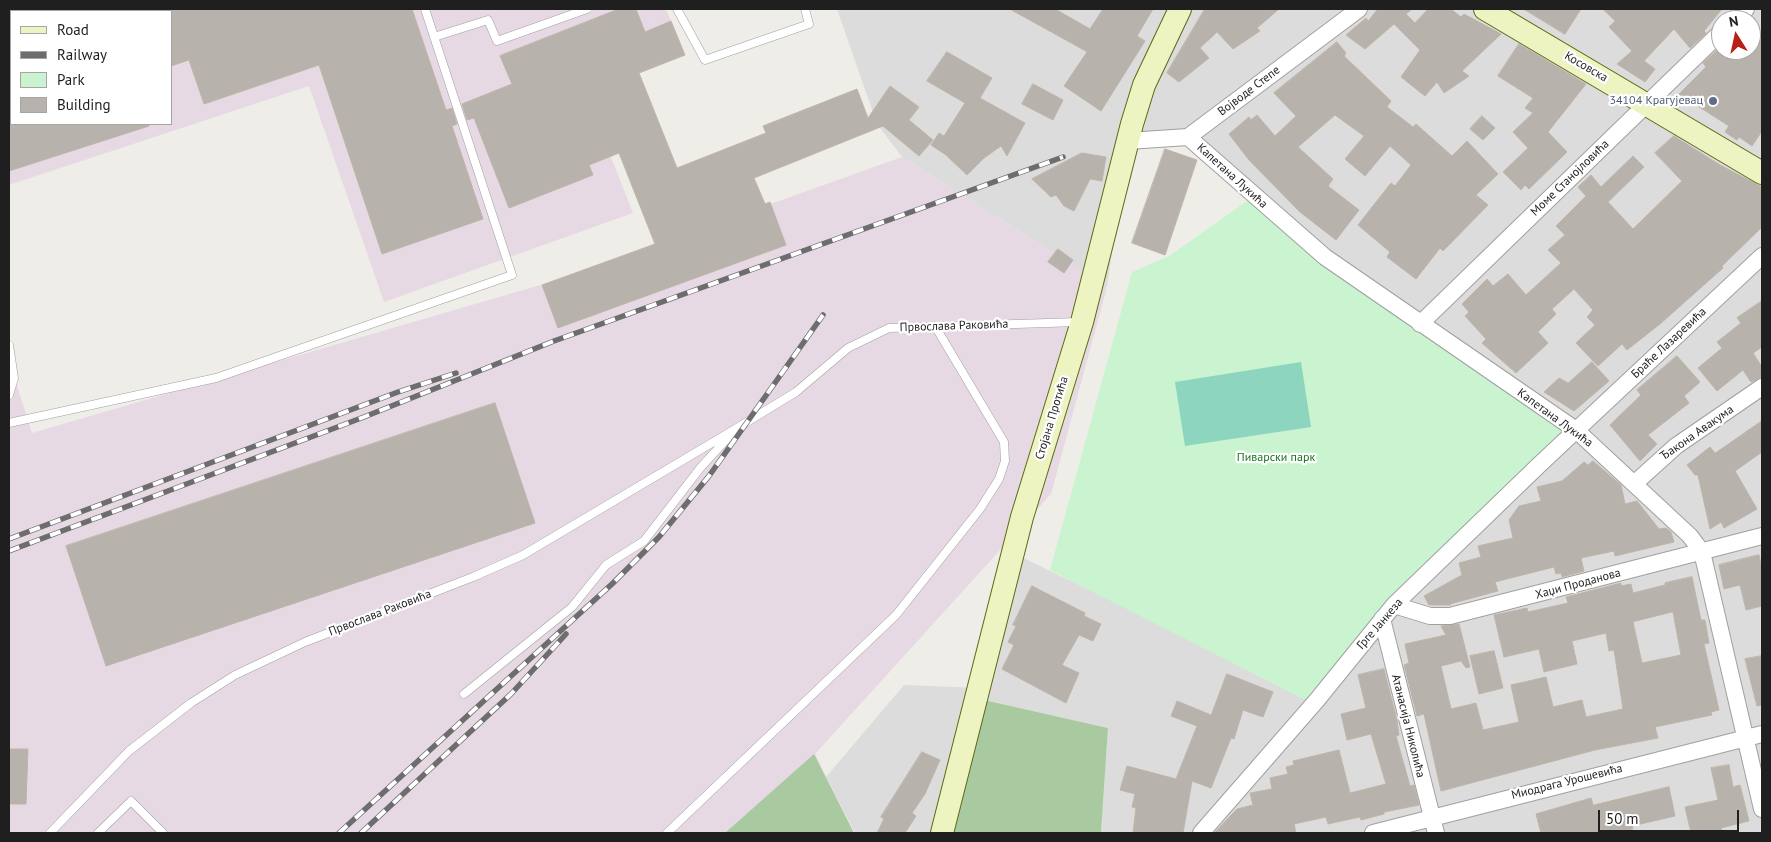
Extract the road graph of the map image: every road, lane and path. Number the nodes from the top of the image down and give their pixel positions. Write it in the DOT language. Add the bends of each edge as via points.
graph roads {
  1 [pos="424,9"];
  2 [pos="587,9"];
  3 [pos="677,9"];
  4 [pos="805,9"];
  5 [pos="1180,9"];
  6 [pos="1358,9"];
  7 [pos="1486,9"];
  8 [pos="434,37"];
  9 [pos="1711,41"];
  10 [pos="1646,103"];
  11 [pos="1188,137"];
  12 [pos="1128,141"];
  13 [pos="1762,173"];
  14 [pos="1762,256"];
  15 [pos="1082,322"];
  16 [pos="1420,324"];
  17 [pos="935,326"];
  18 [pos="9,345"];
  19 [pos="1762,388"];
  20 [pos="9,395"];
  21 [pos="9,423"];
  22 [pos="737,428"];
  23 [pos="1576,430"];
  24 [pos="1635,483"];
  25 [pos="1762,536"];
  26 [pos="1702,552"];
  27 [pos="1394,605"];
  28 [pos="1382,619"];
  29 [pos="464,694"];
  30 [pos="1762,734"];
  31 [pos="1745,738"];
  32 [pos="1762,809"];
  33 [pos="1434,825"];
  34 [pos="50,833"];
  35 [pos="98,833"];
  36 [pos="163,833"];
  37 [pos="666,833"];
  38 [pos="942,833"];
  39 [pos="1201,833"];
  40 [pos="1373,833"];
  1 -- 8 [label="lane"];
  2 -- 8 [label="lane" via="497,41 488,20"];
  3 -- 4 [label="lane" via="705,60 809,24"];
  5 -- 12 [label="main road, Стојана Протића" via="1144,85"];
  6 -- 11 [label="street, Војводе Степе"];
  7 -- 10 [label="main road, Косовска"];
  8 -- 21 [label="lane" via="512,275 216,378"];
  9 -- 10 [label="street, Моме Станојловића"];
  10 -- 13 [label="main road, Косовска"];
  10 -- 16 [label="street, Моме Станојловића"];
  11 -- 12 [label="street"];
  11 -- 16 [label="street, Капетана Лукића" via="1325,257"];
  12 -- 15 [label="main road, Стојана Протића"];
  14 -- 23 [label="street, Браће Лазаревића"];
  15 -- 17 [label="lane, Првослава Раковића"];
  15 -- 38 [label="main road, Стојана Протића" via="1022,517"];
  16 -- 23 [label="street, Капетана Лукића"];
  17 -- 22 [label="lane, Првослава Раковића" via="889,328 868,336 848,348 796,392"];
  17 -- 37 [label="lane" via="1004,442 1005,461 999,479 980,509 896,615"];
  18 -- 20 [label="lane" via="14,378"];
  19 -- 24 [label="street, Ђакона Авакума" via="1676,446"];
  22 -- 29 [label="lane, Првослава Раковића" via="644,541 606,565 572,607"];
  22 -- 34 [label="lane, Првослава Раковића" via="523,555 305,642 235,675 191,703 129,751"];
  23 -- 24 [label="street, Капетана Лукића"];
  23 -- 27 [label="street, Грге Јанкеза"];
  24 -- 26 [label="street, Капетана Лукића"];
  25 -- 26 [label="street, Хаџи Проданова"];
  26 -- 27 [label="street, Хаџи Проданова" via="1450,616 1430,616"];
  26 -- 31 [label="street, Капетана Лукића"];
  27 -- 28 [label="street, Грге Јанкеза"];
  28 -- 33 [label="street, Атанасија Николића"];
  28 -- 39 [label="street, Грге Јанкеза" via="1317,700"];
  30 -- 31 [label="street, Миодрага Урошевића"];
  31 -- 32 [label="street, Капетана Лукића"];
  31 -- 33 [label="street, Миодрага Урошевића"];
  33 -- 40 [label="street, Миодрага Урошевића"];
  35 -- 36 [label="lane" via="131,801"];
}
